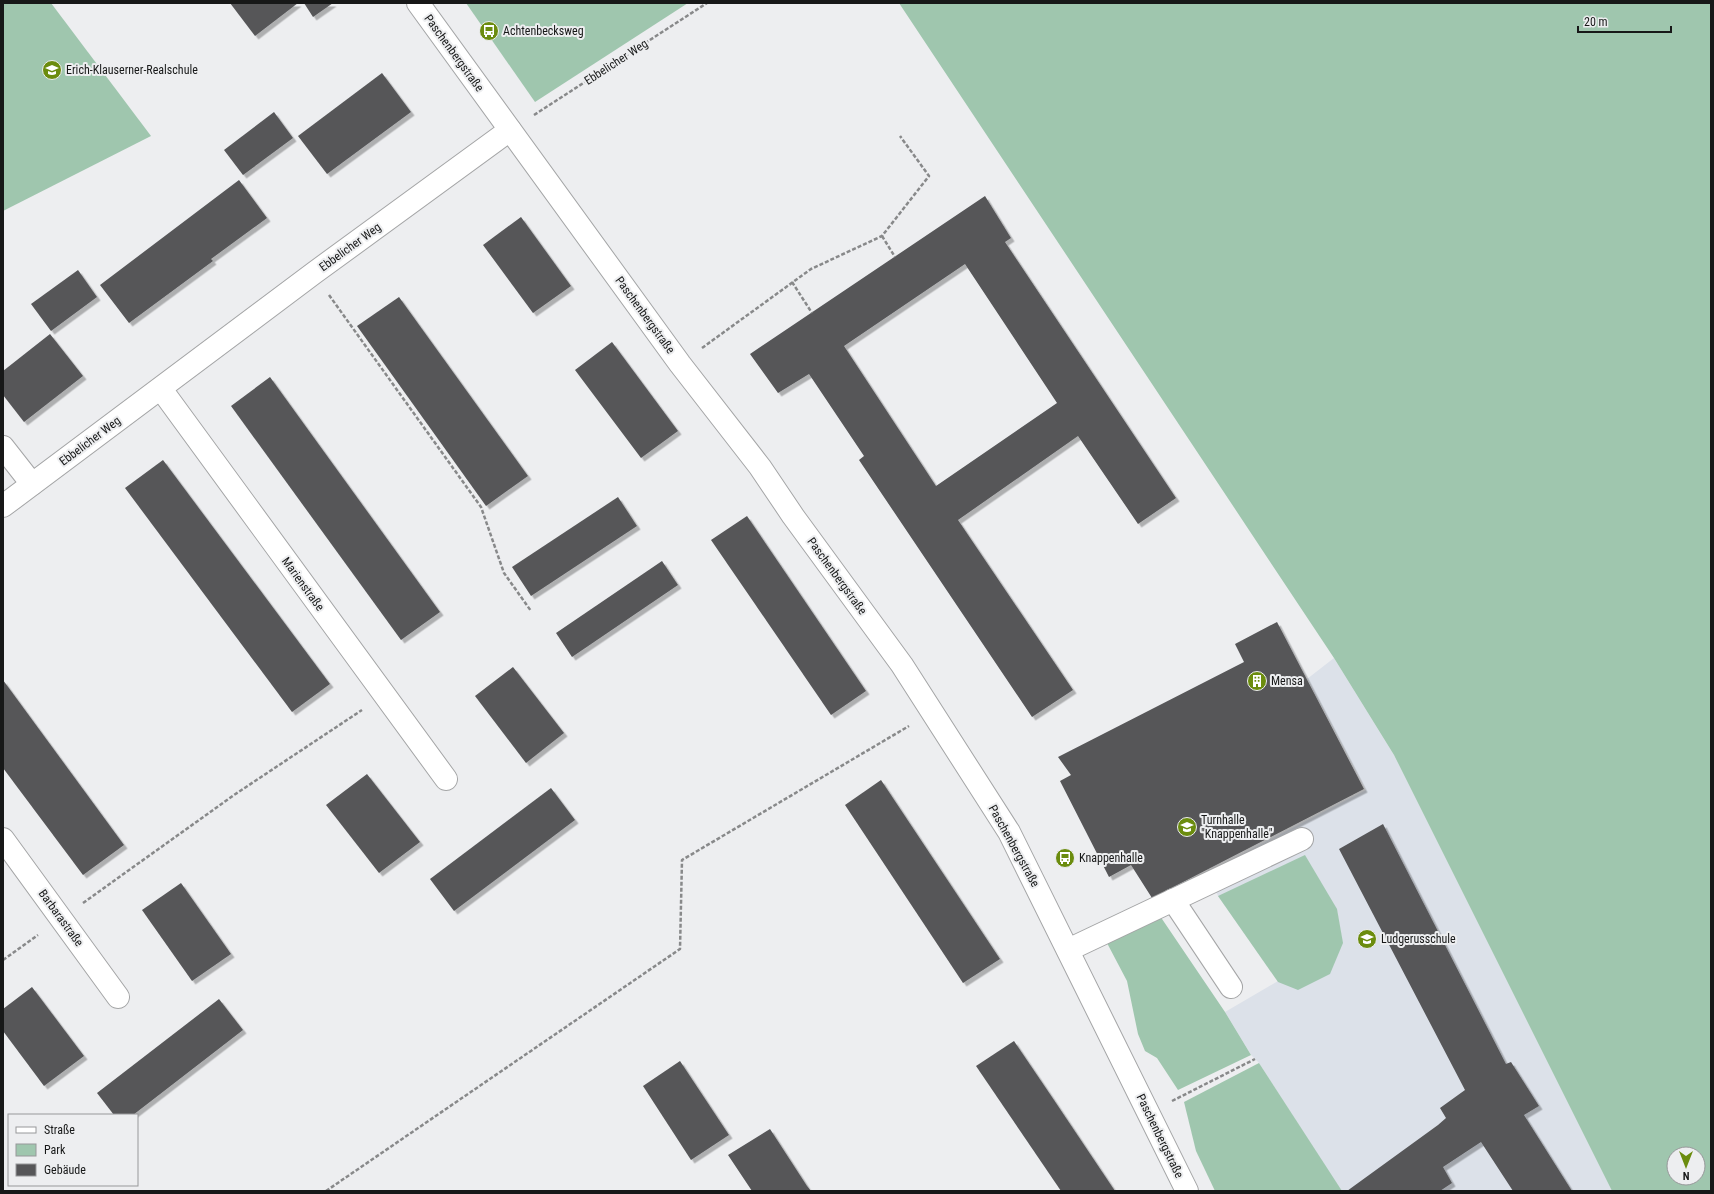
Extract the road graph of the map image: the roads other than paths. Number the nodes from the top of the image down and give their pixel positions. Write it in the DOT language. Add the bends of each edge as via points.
graph roads {
  1 [pos="418,3"];
  2 [pos="510,130"];
  3 [pos="161,389"];
  4 [pos="3,447"];
  5 [pos="32,484"];
  6 [pos="3,506"];
  7 [pos="446,779"];
  8 [pos="3,839"];
  9 [pos="1302,839"];
  10 [pos="1173,900"];
  11 [pos="1068,950"];
  12 [pos="1231,987"];
  13 [pos="118,997"];
  14 [pos="1187,1191"];
  1 -- 2 [label="street, Paschenbergstraße"];
  2 -- 3 [label="street, Ebbelicher Weg"];
  2 -- 11 [label="street, Paschenbergstraße" via="680,364 760,467 902,665 1009,832"];
  3 -- 5 [label="street, Ebbelicher Weg"];
  3 -- 7 [label="street, Marienstraße"];
  4 -- 5 [label="street"];
  5 -- 6 [label="street, Ebbelicher Weg"];
  8 -- 13 [label="street, Barbarastraße"];
  9 -- 10 [label="street"];
  10 -- 11 [label="street"];
  10 -- 12 [label="street"];
  11 -- 14 [label="street, Paschenbergstraße"];
}
